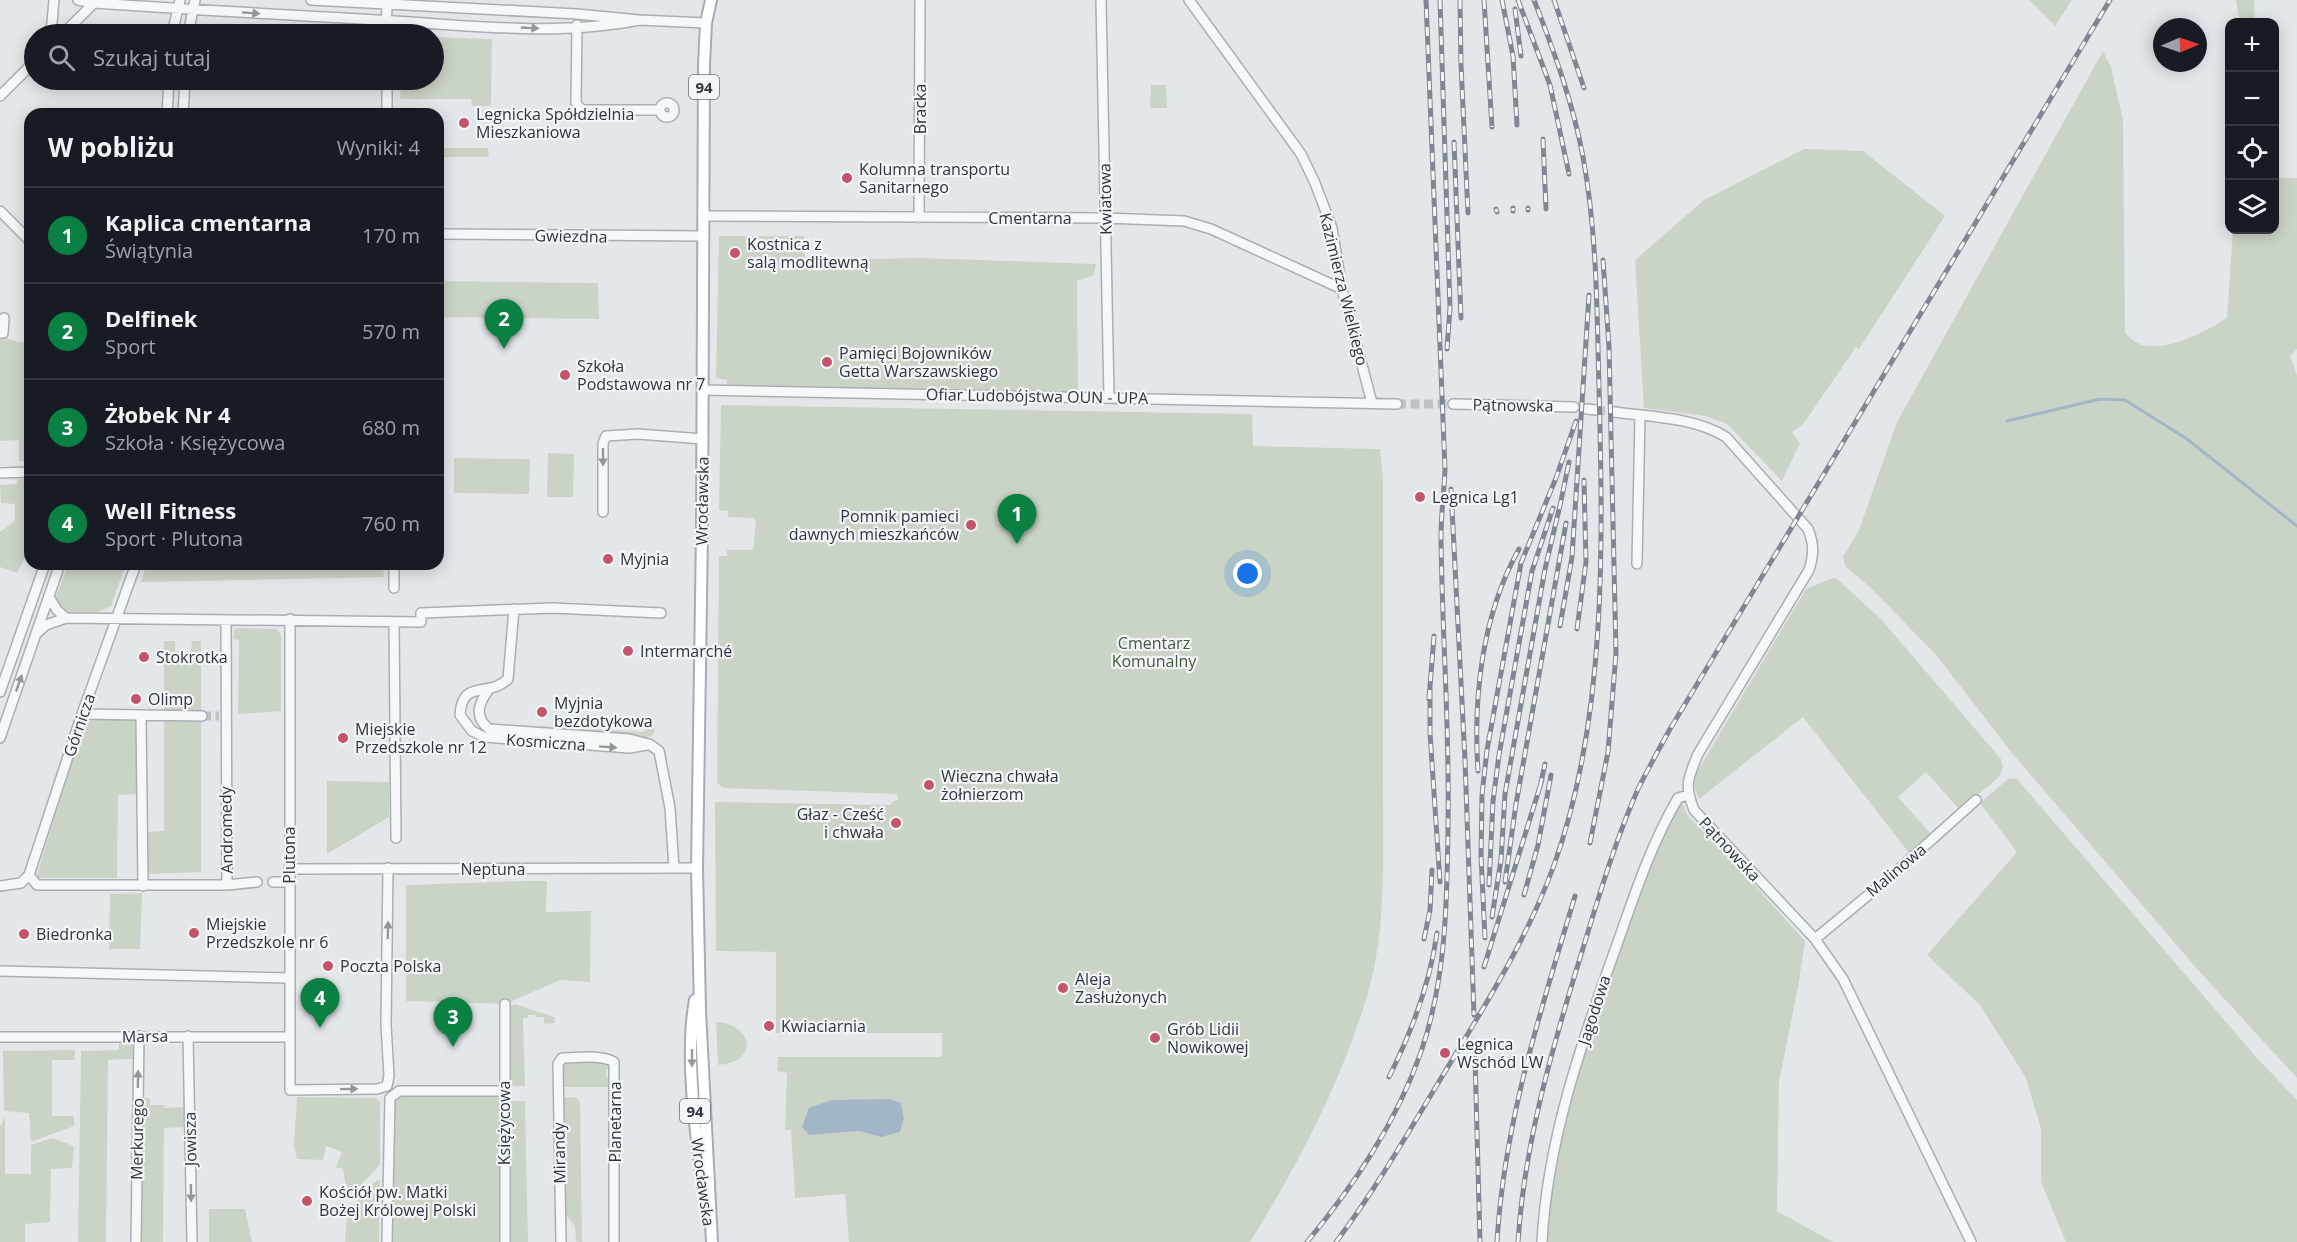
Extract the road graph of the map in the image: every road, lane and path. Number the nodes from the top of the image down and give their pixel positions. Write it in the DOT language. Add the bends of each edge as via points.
graph roads {
  1 [pos="54,0"];
  2 [pos="78,0"];
  3 [pos="311,0"];
  4 [pos="711,0"];
  5 [pos="920,0"];
  6 [pos="1101,0"];
  7 [pos="1189,0"];
  8 [pos="94,3"];
  9 [pos="178,4"];
  10 [pos="387,4"];
  11 [pos="473,4"];
  12 [pos="194,5"];
  13 [pos="577,14"];
  14 [pos="639,20"];
  15 [pos="387,21"];
  16 [pos="706,23"];
  17 [pos="52,24"];
  18 [pos="73,24"];
  19 [pos="174,24"];
  20 [pos="190,24"];
  21 [pos="387,24"];
  22 [pos="438,24"];
  23 [pos="444,24"];
  24 [pos="472,26"];
  25 [pos="577,29"];
  26 [pos="24,72"];
  27 [pos="168,90"];
  28 [pos="184,90"];
  29 [pos="387,90"];
  30 [pos="0,96"];
  31 [pos="167,108"];
  32 [pos="183,108"];
  33 [pos="387,108"];
  34 [pos="660,110"];
  35 [pos="0,211"];
  36 [pos="703,216"];
  37 [pos="919,218"];
  38 [pos="1105,218"];
  39 [pos="444,234"];
  40 [pos="24,235"];
  41 [pos="704,236"];
  42 [pos="1342,289"];
  43 [pos="4,318"];
  44 [pos="0,333"];
  45 [pos="703,390"];
  46 [pos="1109,397"];
  47 [pos="1372,403"];
  48 [pos="1397,404"];
  49 [pos="1453,404"];
  50 [pos="1574,407"];
  51 [pos="1614,412"];
  52 [pos="1640,416"];
  53 [pos="703,439"];
  54 [pos="24,472"];
  55 [pos="0,473"];
  56 [pos="603,512"];
  57 [pos="1637,564"];
  58 [pos="43,570"];
  59 [pos="58,570"];
  60 [pos="133,570"];
  61 [pos="394,570"];
  62 [pos="394,588"];
  63 [pos="49,597"];
  64 [pos="514,609"];
  65 [pos="662,613"];
  66 [pos="66,618"];
  67 [pos="116,619"];
  68 [pos="290,619"];
  69 [pos="226,621"];
  70 [pos="394,622"];
  71 [pos="37,633"];
  72 [pos="490,688"];
  73 [pos="0,693"];
  74 [pos="82,714"];
  75 [pos="144,715"];
  76 [pos="202,717"];
  77 [pos="0,738"];
  78 [pos="649,744"];
  79 [pos="1688,795"];
  80 [pos="1976,800"];
  81 [pos="396,838"];
  82 [pos="388,868"];
  83 [pos="674,868"];
  84 [pos="697,868"];
  85 [pos="289,870"];
  86 [pos="29,875"];
  87 [pos="258,882"];
  88 [pos="273,882"];
  89 [pos="290,882"];
  90 [pos="227,885"];
  91 [pos="0,886"];
  92 [pos="143,886"];
  93 [pos="1815,939"];
  94 [pos="0,972"];
  95 [pos="290,978"];
  96 [pos="505,1004"];
  97 [pos="138,1036"];
  98 [pos="188,1036"];
  99 [pos="0,1037"];
  100 [pos="290,1037"];
  101 [pos="558,1064"];
  102 [pos="504,1091"];
  103 [pos="136,1242"];
  104 [pos="192,1242"];
  105 [pos="387,1242"];
  106 [pos="505,1242"];
  107 [pos="561,1242"];
  108 [pos="614,1242"];
  109 [pos="712,1242"];
  110 [pos="1542,1242"];
  111 [pos="1971,1242"];
  1 -- 17 [label="street"];
  2 -- 8 [label="street"];
  3 -- 10 [label="street"];
  4 -- 16 [label="main road, 94"];
  5 -- 37 [label="street, Bracka"];
  6 -- 38 [label="street, Kwiatowa"];
  7 -- 42 [label="street, Kazimierza Wielkiego" via="1301,154 1332,228"];
  8 -- 9 [label="street"];
  8 -- 18 [label="street"];
  9 -- 12 [label="street"];
  9 -- 19 [label="street"];
  10 -- 11 [label="street"];
  10 -- 15 [label="street"];
  11 -- 13 [label="street"];
  11 -- 24 [label="street"];
  12 -- 15 [label="street, one-way"];
  12 -- 20 [label="street"];
  13 -- 14 [label="street"];
  13 -- 25 [label="street"];
  14 -- 16 [label="street"];
  14 -- 25 [label="street"];
  15 -- 21 [label="street"];
  15 -- 22 [label="street"];
  16 -- 36 [label="main road, Wrocławska / 94"];
  23 -- 24 [label="street"];
  24 -- 25 [label="street, one-way"];
  25 -- 34 [label="street" via="576,103 582,110"];
  26 -- 30 [label="street"];
  27 -- 31 [label="street"];
  28 -- 32 [label="street"];
  29 -- 33 [label="street"];
  35 -- 40 [label="street"];
  36 -- 37 [label="street, Cmentarna"];
  36 -- 41 [label="main road, Wrocławska / 94"];
  37 -- 38 [label="street, Cmentarna"];
  38 -- 42 [label="street, Cmentarna" via="1195,223"];
  38 -- 46 [label="street, Kwiatowa"];
  39 -- 41 [label="street, Gwiezdna"];
  41 -- 45 [label="main road, Wrocławska / 94"];
  42 -- 47 [label="street, Kazimierza Wielkiego"];
  43 -- 44 [label="street"];
  45 -- 46 [label="street, Ofiar Ludobójstwa OUN - UPA"];
  45 -- 53 [label="main road, Wrocławska / 94"];
  46 -- 47 [label="street, Ofiar Ludobójstwa OUN - UPA"];
  47 -- 48 [label="street"];
  49 -- 50 [label="street, Pątnowska"];
  51 -- 52 [label="street"];
  52 -- 57 [label="street"];
  52 -- 79 [label="street" via="1698,424 1726,437 1808,529 1813,541 1809,570 1698,754 1687,781"];
  53 -- 56 [label="street, one-way" via="608,434 603,439"];
  53 -- 84 [label="main road, Wrocławska / 94"];
  54 -- 55 [label="street"];
  58 -- 73 [label="street"];
  59 -- 63 [label="street"];
  60 -- 67 [label="street, Górnicza"];
  61 -- 62 [label="street"];
  63 -- 66 [label="street"];
  63 -- 71 [label="street"];
  64 -- 65 [label="street"];
  64 -- 70 [label="street" via="422,613 422,622"];
  64 -- 72 [label="street, Kosmiczna" via="508,679 502,686"];
  66 -- 67 [label="street"];
  66 -- 71 [label="street"];
  67 -- 69 [label="street"];
  67 -- 74 [label="street, Górnicza"];
  68 -- 69 [label="street"];
  68 -- 70 [label="street"];
  68 -- 85 [label="street, Plutona"];
  69 -- 90 [label="street, Andromedy" via="222,716"];
  70 -- 81 [label="street"];
  77 -- 71 [label="street, one-way"];
  72 -- 78 [label="street" via="480,701 482,723 489,729 588,735"];
  72 -- 78 [label="street, Kosmiczna, one-way" via="468,693 460,706 464,722 484,737 629,748"];
  74 -- 75 [label="street"];
  74 -- 86 [label="street, Górnicza"];
  75 -- 76 [label="street"];
  75 -- 92 [label="street"];
  78 -- 83 [label="street" via="659,751 664,764"];
  79 -- 93 [label="street, Pątnowska" via="1694,810"];
  79 -- 110 [label="street, Jagodowa" via="1678,798 1651,848 1595,1003 1550,1162"];
  80 -- 93 [label="street, Malinowa"];
  82 -- 83 [label="street, Neptuna"];
  82 -- 85 [label="street, Neptuna"];
  100 -- 82 [label="street, Plutona, one-way" via="290,1090 387,1086"];
  83 -- 84 [label="street, Neptuna"];
  84 -- 109 [label="main road, Wrocławska / 94"];
  85 -- 89 [label="street, Plutona"];
  86 -- 91 [label="street" via="21,884"];
  86 -- 92 [label="street, Andromedy" via="37,885"];
  87 -- 90 [label="street"];
  88 -- 89 [label="street"];
  89 -- 95 [label="street, Plutona"];
  90 -- 92 [label="street, Andromedy"];
  93 -- 111 [label="street, Pątnowska" via="1852,996"];
  94 -- 95 [label="street"];
  95 -- 100 [label="street, Plutona"];
  96 -- 102 [label="street, Księżycowa"];
  97 -- 98 [label="street, Marsa"];
  97 -- 99 [label="street, Marsa"];
  103 -- 97 [label="street, Merkurego, one-way"];
  98 -- 100 [label="street, Marsa"];
  98 -- 104 [label="street, Jowisza, one-way"];
  101 -- 107 [label="street, Mirandy"];
  101 -- 108 [label="street, Planetarna" via="562,1058 614,1062"];
  102 -- 105 [label="street" via="399,1091 390,1098"];
  102 -- 106 [label="street, Księżycowa"];
}
